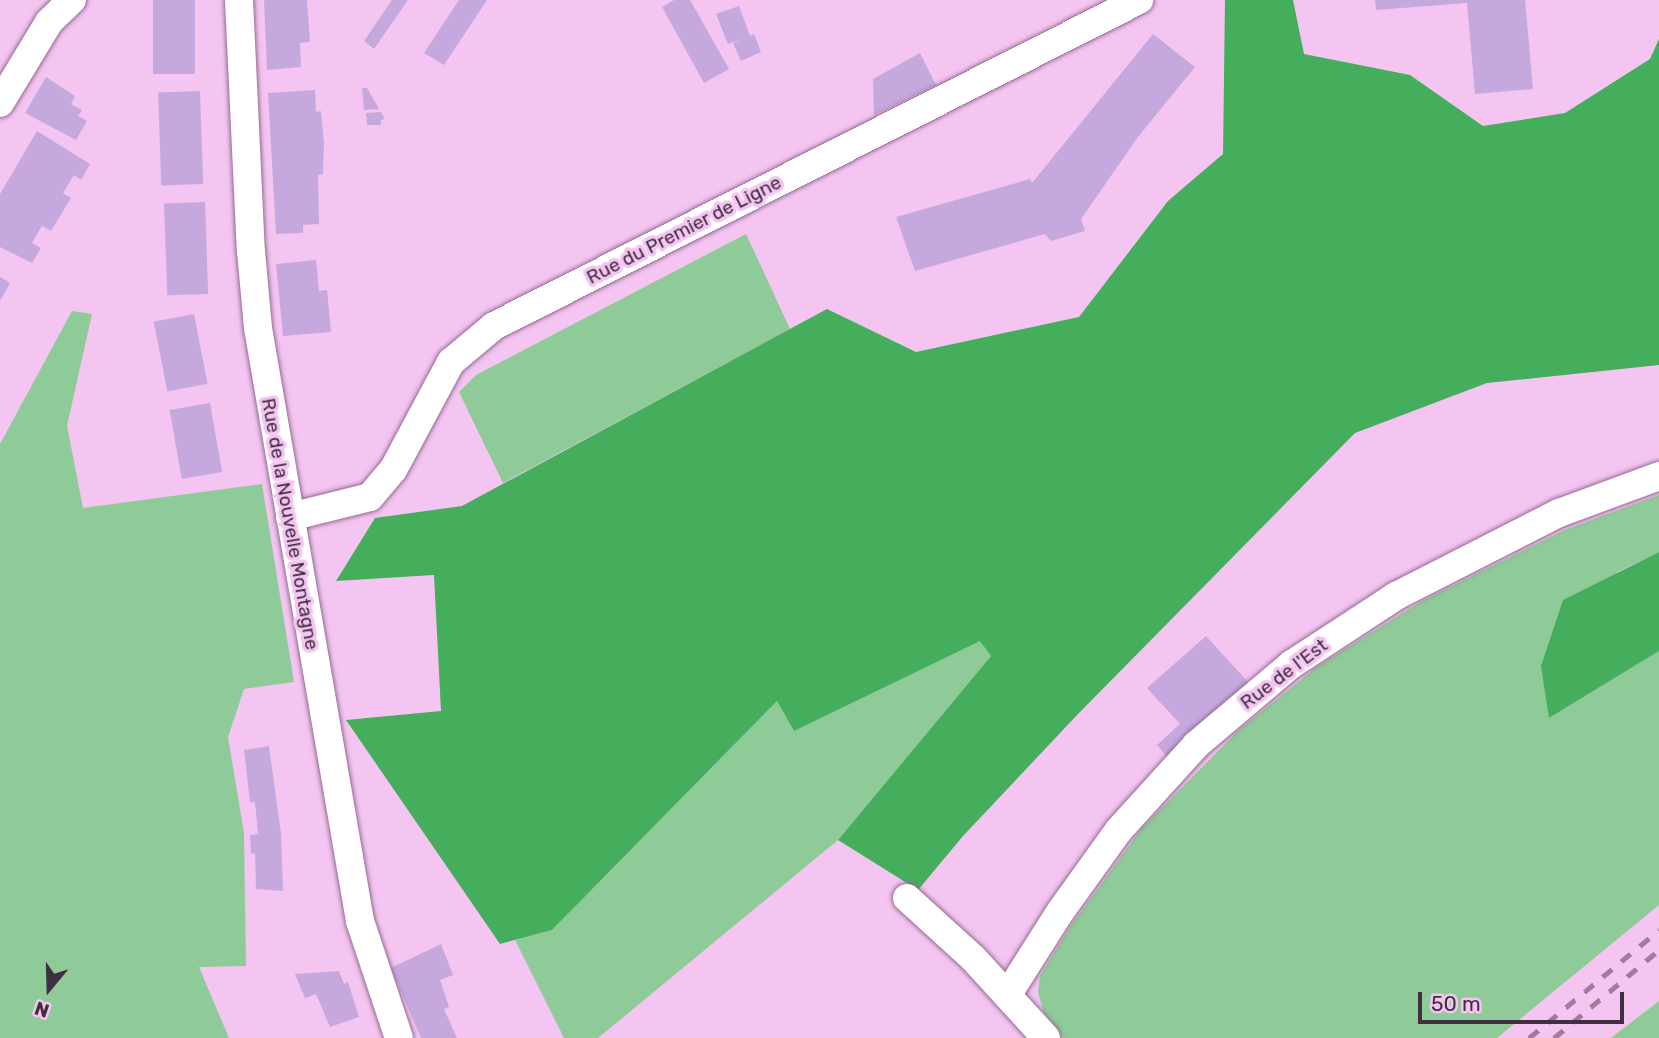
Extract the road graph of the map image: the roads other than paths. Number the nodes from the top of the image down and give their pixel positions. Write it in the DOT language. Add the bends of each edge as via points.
graph roads {
  1 [pos="72,0"];
  2 [pos="239,0"];
  3 [pos="1139,0"];
  4 [pos="0,103"];
  5 [pos="1659,476"];
  6 [pos="290,517"];
  7 [pos="906,898"];
  8 [pos="1008,994"];
  9 [pos="399,1038"];
  10 [pos="1045,1038"];
  1 -- 4 [label="street" via="49,22"];
  2 -- 6 [label="street, Rue de la Nouvelle Montagne" via="258,328"];
  3 -- 6 [label="street, Rue du Premier de Ligne" via="494,326 451,362 393,470 370,496"];
  5 -- 8 [label="street, Rue de l'Est" via="1559,513 1408,590 1292,664 1196,745 1118,830"];
  6 -- 9 [label="street, Rue de la Nouvelle Montagne" via="360,921"];
  7 -- 8 [label="street"];
  8 -- 10 [label="street"];
}
